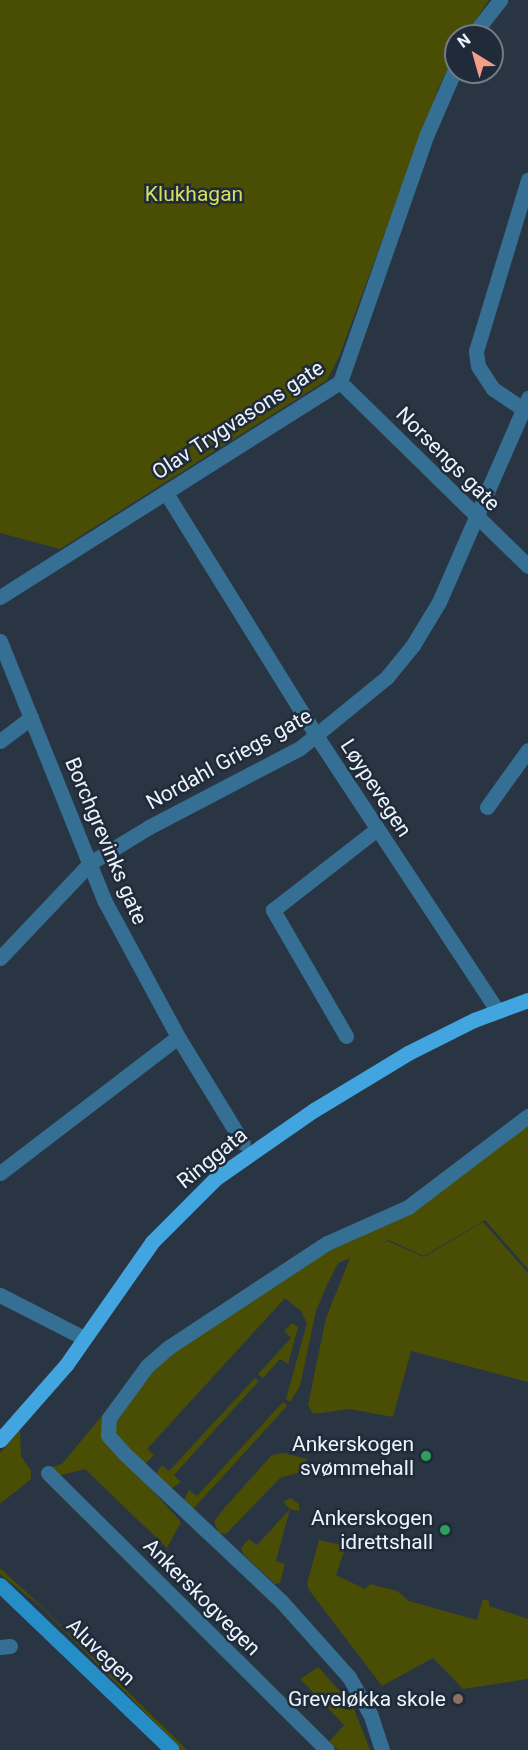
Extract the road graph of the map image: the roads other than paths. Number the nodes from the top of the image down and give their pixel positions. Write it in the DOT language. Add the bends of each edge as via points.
graph roads {
  1 [pos="500,0"];
  2 [pos="481,24"];
  3 [pos="449,84"];
  4 [pos="528,180"];
  5 [pos="340,382"];
  6 [pos="526,404"];
  7 [pos="166,494"];
  8 [pos="477,518"];
  9 [pos="528,566"];
  10 [pos="0,597"];
  11 [pos="0,641"];
  12 [pos="31,718"];
  13 [pos="317,737"];
  14 [pos="0,741"];
  15 [pos="528,750"];
  16 [pos="487,807"];
  17 [pos="377,829"];
  18 [pos="90,863"];
  19 [pos="0,958"];
  20 [pos="528,1000"];
  21 [pos="498,1011"];
  22 [pos="346,1036"];
  23 [pos="178,1037"];
  24 [pos="528,1116"];
  25 [pos="243,1143"];
  26 [pos="0,1173"];
  27 [pos="0,1294"];
  28 [pos="84,1338"];
  29 [pos="0,1440"];
  30 [pos="48,1473"];
  31 [pos="0,1585"];
  32 [pos="172,1750"];
  33 [pos="327,1750"];
  34 [pos="382,1750"];
  1 -- 2 [label="street"];
  3 -- 5 [label="street, Olav Trygvasons gate" via="427,134"];
  4 -- 6 [label="street, Nordahl Griegs gate" via="476,351 478,366 493,389"];
  5 -- 7 [label="street, Olav Trygvasons gate"];
  5 -- 8 [label="street, Norsengs gate"];
  6 -- 8 [label="street, Nordahl Griegs gate"];
  7 -- 10 [label="street, Olav Trygvasons gate"];
  7 -- 13 [label="street, Løypevegen"];
  8 -- 9 [label="street, Norsengs gate"];
  8 -- 13 [label="street, Nordahl Griegs gate" via="439,602 413,645 387,677"];
  11 -- 12 [label="street, Borchgrevinks gate"];
  12 -- 14 [label="street"];
  12 -- 18 [label="street, Borchgrevinks gate"];
  13 -- 17 [label="street, Løypevegen"];
  13 -- 18 [label="street, Nordahl Griegs gate" via="149,826"];
  15 -- 16 [label="street"];
  17 -- 21 [label="street, Løypevegen"];
  17 -- 22 [label="street" via="273,910"];
  18 -- 19 [label="street, Nordahl Griegs gate"];
  18 -- 23 [label="street, Borchgrevinks gate" via="104,900"];
  20 -- 21 [label="main road, Ringgata"];
  21 -- 28 [label="main road, Ringgata" via="408,1053 305,1116 216,1178 152,1242"];
  23 -- 25 [label="street, Borchgrevinks gate"];
  23 -- 26 [label="street"];
  24 -- 34 [label="street" via="408,1207 327,1243 168,1347 147,1366 109,1418 108,1435 305,1626 349,1677 370,1714"];
  27 -- 28 [label="street"];
  28 -- 29 [label="main road, Ringgata" via="49,1386"];
  30 -- 33 [label="street, Ankerskogvegen"];
  31 -- 32 [label="main road, Aluvegen"];
}
